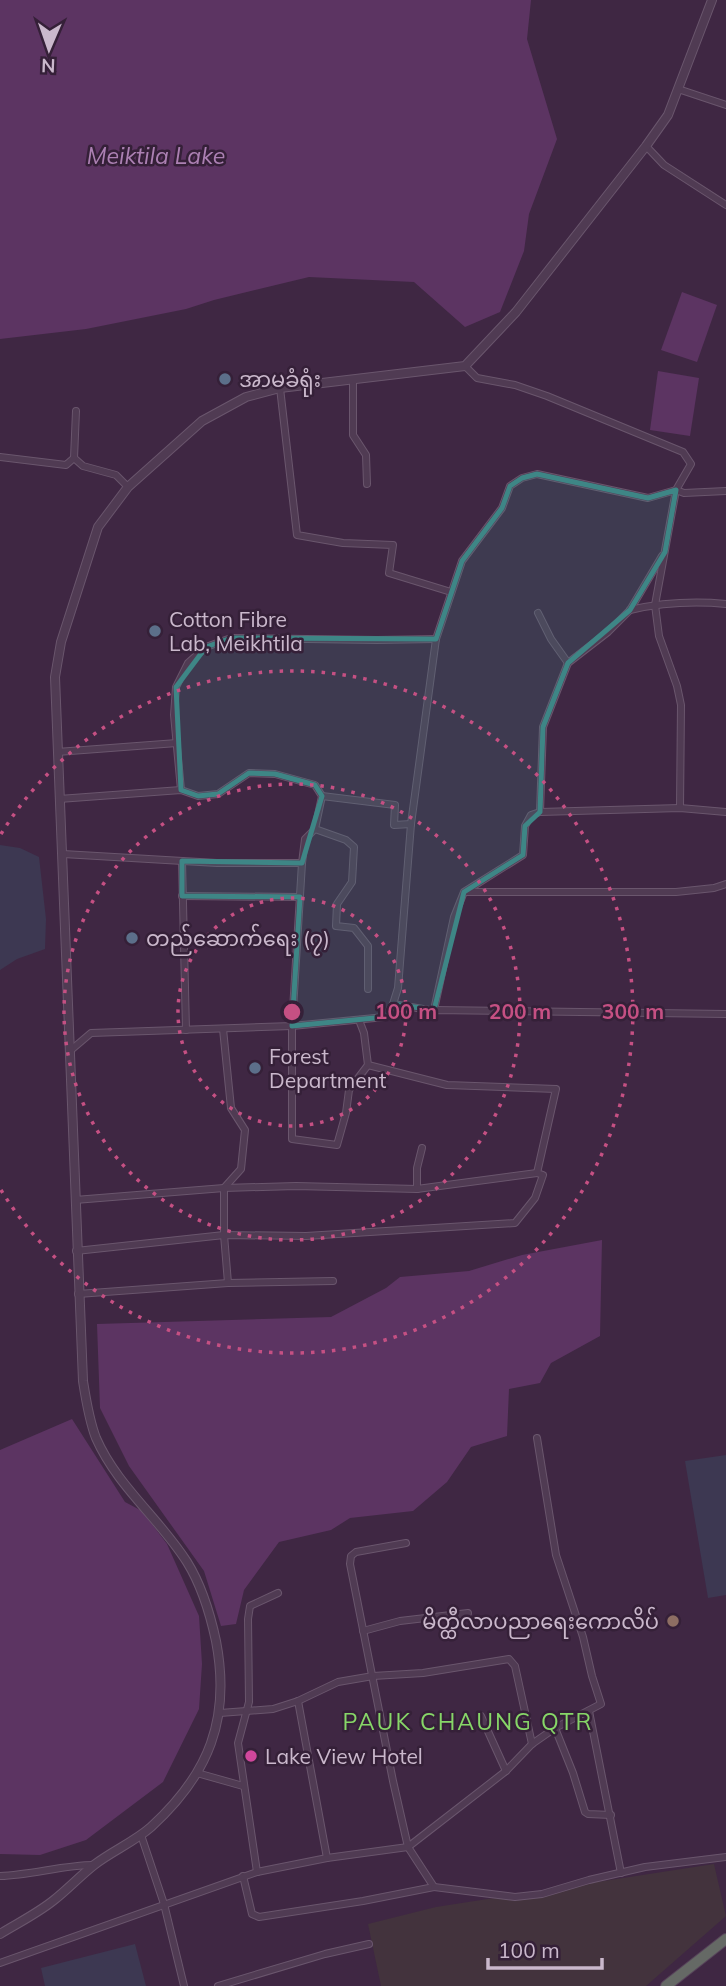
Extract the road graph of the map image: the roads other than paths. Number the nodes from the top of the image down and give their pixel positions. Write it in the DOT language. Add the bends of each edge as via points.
graph roads {
  1 [pos="712,0"];
  2 [pos="678,89"];
  3 [pos="726,105"];
  4 [pos="646,146"];
  5 [pos="726,205"];
  6 [pos="465,366"];
  7 [pos="353,380"];
  8 [pos="280,388"];
  9 [pos="76,411"];
  10 [pos="0,457"];
  11 [pos="74,458"];
  12 [pos="367,484"];
  13 [pos="128,486"];
  14 [pos="676,490"];
  15 [pos="726,491"];
  16 [pos="665,552"];
  17 [pos="451,592"];
  18 [pos="655,604"];
  19 [pos="726,604"];
  20 [pos="630,610"];
  21 [pos="538,613"];
  22 [pos="436,639"];
  23 [pos="569,663"];
  24 [pos="177,743"];
  25 [pos="57,751"];
  26 [pos="181,790"];
  27 [pos="322,796"];
  28 [pos="59,799"];
  29 [pos="680,808"];
  30 [pos="540,812"];
  31 [pos="726,812"];
  32 [pos="411,824"];
  33 [pos="314,829"];
  34 [pos="63,854"];
  35 [pos="181,861"];
  36 [pos="302,863"];
  37 [pos="726,884"];
  38 [pos="464,892"];
  39 [pos="182,896"];
  40 [pos="300,897"];
  41 [pos="368,989"];
  42 [pos="393,1004"];
  43 [pos="434,1010"];
  44 [pos="726,1014"];
  45 [pos="359,1020"];
  46 [pos="292,1026"];
  47 [pos="223,1029"];
  48 [pos="186,1030"];
  49 [pos="71,1050"];
  50 [pos="368,1065"];
  51 [pos="422,1148"];
  52 [pos="537,1173"];
  53 [pos="224,1188"];
  54 [pos="417,1189"];
  55 [pos="75,1200"];
  56 [pos="224,1235"];
  57 [pos="76,1251"];
  58 [pos="333,1281"];
  59 [pos="228,1283"];
  60 [pos="78,1294"];
  61 [pos="537,1438"];
  62 [pos="406,1543"];
  63 [pos="278,1593"];
  64 [pos="468,1613"];
  65 [pos="363,1631"];
  66 [pos="373,1676"];
  67 [pos="298,1701"];
  68 [pos="589,1711"];
  69 [pos="244,1712"];
  70 [pos="220,1713"];
  71 [pos="481,1716"];
  72 [pos="555,1728"];
  73 [pos="532,1744"];
  74 [pos="506,1771"];
  75 [pos="197,1773"];
  76 [pos="243,1786"];
  77 [pos="611,1815"];
  78 [pos="141,1835"];
  79 [pos="408,1847"];
  80 [pos="726,1857"];
  81 [pos="327,1858"];
  82 [pos="94,1865"];
  83 [pos="257,1872"];
  84 [pos="621,1872"];
  85 [pos="0,1876"];
  86 [pos="243,1876"];
  87 [pos="434,1886"];
  88 [pos="164,1904"];
  89 [pos="0,1934"];
  90 [pos="726,1938"];
  91 [pos="369,1944"];
  92 [pos="0,1963"];
  93 [pos="184,1986"];
  94 [pos="218,1986"];
  95 [pos="666,1986"];
  1 -- 2 [label="street"];
  2 -- 3 [label="street"];
  2 -- 4 [label="street" via="668,115"];
  4 -- 5 [label="street" via="664,165"];
  4 -- 6 [label="street" via="516,312"];
  6 -- 7 [label="street"];
  6 -- 14 [label="street" via="477,378 547,396 683,452 691,464"];
  7 -- 8 [label="street"];
  7 -- 12 [label="street" via="353,435 366,455"];
  8 -- 13 [label="street" via="246,397 202,421"];
  8 -- 17 [label="street" via="297,534 343,543 393,545 389,573"];
  9 -- 11 [label="street"];
  10 -- 11 [label="street" via="66,465"];
  11 -- 13 [label="street" via="83,466 116,475"];
  13 -- 25 [label="street" via="98,527 61,642 55,677"];
  14 -- 15 [label="street"];
  14 -- 16 [label="street"];
  14 -- 17 [label="street" via="648,498 537,474 522,478 510,486 502,508 462,561"];
  16 -- 18 [label="street"];
  16 -- 20 [label="street"];
  17 -- 22 [label="street"];
  18 -- 19 [label="street"];
  18 -- 20 [label="street"];
  18 -- 29 [label="street" via="681,705"];
  20 -- 23 [label="street"];
  21 -- 23 [label="street"];
  22 -- 24 [label="street" via="231,638 206,647 188,663 176,687"];
  22 -- 32 [label="street"];
  23 -- 30 [label="street" via="542,727"];
  24 -- 25 [label="street"];
  24 -- 26 [label="street"];
  25 -- 28 [label="street"];
  26 -- 27 [label="street" via="198,796 218,794 249,773 275,774 315,785"];
  26 -- 28 [label="street"];
  27 -- 32 [label="street" via="395,805 394,825"];
  27 -- 33 [label="street"];
  28 -- 34 [label="street"];
  29 -- 30 [label="street"];
  29 -- 31 [label="street"];
  30 -- 38 [label="street" via="531,815 524,826 523,855"];
  32 -- 42 [label="street"];
  33 -- 36 [label="street" via="305,839"];
  33 -- 41 [label="street" via="354,847 352,882 338,904 336,926 354,928 368,946"];
  34 -- 35 [label="street"];
  34 -- 49 [label="street"];
  35 -- 36 [label="street"];
  35 -- 39 [label="street"];
  36 -- 40 [label="street"];
  37 -- 38 [label="street" via="677,892"];
  38 -- 43 [label="street" via="454,917"];
  39 -- 40 [label="street"];
  39 -- 48 [label="street"];
  40 -- 46 [label="street"];
  42 -- 43 [label="street"];
  42 -- 45 [label="street" via="385,1017"];
  43 -- 44 [label="street"];
  45 -- 46 [label="street"];
  45 -- 50 [label="street"];
  46 -- 47 [label="street"];
  46 -- 50 [label="street" via="292,1139 337,1145 349,1090"];
  47 -- 48 [label="street"];
  47 -- 53 [label="street" via="231,1108 245,1130 241,1169"];
  48 -- 49 [label="street" via="91,1033"];
  49 -- 55 [label="street"];
  50 -- 52 [label="street" via="447,1085 556,1089"];
  51 -- 54 [label="street"];
  52 -- 54 [label="street"];
  52 -- 56 [label="street" via="543,1175 534,1198 515,1223 306,1236"];
  53 -- 54 [label="street"];
  53 -- 55 [label="street"];
  53 -- 56 [label="street"];
  55 -- 57 [label="street"];
  56 -- 57 [label="street"];
  56 -- 59 [label="street"];
  57 -- 60 [label="street"];
  58 -- 59 [label="street"];
  59 -- 60 [label="street"];
  60 -- 70 [label="street" via="83,1381 95,1435 122,1482 186,1560 202,1592 220,1661"];
  61 -- 68 [label="street" via="556,1555 601,1704"];
  62 -- 65 [label="street" via="351,1556"];
  63 -- 69 [label="street" via="250,1606"];
  64 -- 65 [label="street" via="400,1621"];
  65 -- 66 [label="street"];
  66 -- 67 [label="street" via="338,1682"];
  66 -- 73 [label="street" via="509,1659 515,1667"];
  66 -- 79 [label="street"];
  67 -- 69 [label="street"];
  67 -- 81 [label="street"];
  68 -- 72 [label="street"];
  68 -- 77 [label="street"];
  69 -- 70 [label="street"];
  69 -- 76 [label="street" via="238,1743"];
  70 -- 75 [label="street"];
  71 -- 74 [label="street"];
  72 -- 73 [label="street"];
  72 -- 77 [label="street" via="584,1812"];
  73 -- 74 [label="street"];
  74 -- 79 [label="street"];
  75 -- 76 [label="street"];
  75 -- 78 [label="street"];
  76 -- 83 [label="street"];
  77 -- 84 [label="street"];
  78 -- 82 [label="street"];
  78 -- 88 [label="street"];
  79 -- 81 [label="street"];
  79 -- 87 [label="street"];
  80 -- 84 [label="street"];
  81 -- 83 [label="street"];
  82 -- 85 [label="street"];
  82 -- 89 [label="street" via="52,1902"];
  83 -- 86 [label="street"];
  84 -- 87 [label="street" via="516,1897"];
  86 -- 87 [label="street" via="251,1914 259,1917"];
  86 -- 88 [label="street"];
  88 -- 92 [label="street"];
  88 -- 93 [label="street"];
  90 -- 95 [label="highway"];
  91 -- 94 [label="street"];
}
